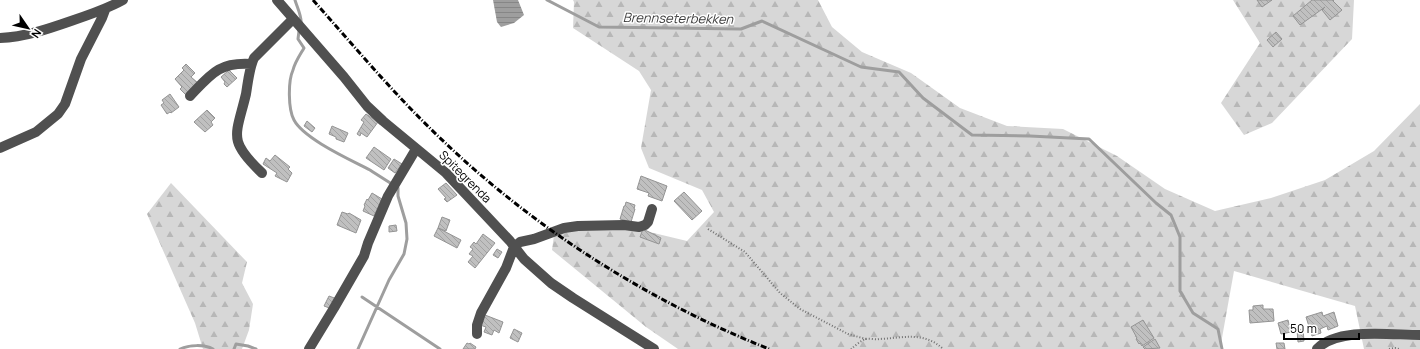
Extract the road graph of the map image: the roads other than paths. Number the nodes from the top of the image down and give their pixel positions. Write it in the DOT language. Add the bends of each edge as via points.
graph roads {
  1 [pos="277,0"];
  2 [pos="118,1"];
  3 [pos="105,10"];
  4 [pos="293,19"];
  5 [pos="0,38"];
  6 [pos="251,64"];
  7 [pos="190,96"];
  8 [pos="0,148"];
  9 [pos="416,149"];
  10 [pos="262,172"];
  11 [pos="652,209"];
  12 [pos="514,247"];
  13 [pos="478,334"];
  14 [pos="1420,335"];
  15 [pos="309,349"];
  16 [pos="654,349"];
  17 [pos="1317,349"];
  1 -- 4 [label="street, Spitegrenda"];
  2 -- 3 [label="street"];
  3 -- 5 [label="street" via="36,33"];
  3 -- 8 [label="street" via="81,59 65,104 58,114 36,132"];
  4 -- 6 [label="street"];
  4 -- 9 [label="street, Spitegrenda" via="367,106"];
  6 -- 7 [label="street" via="230,65 214,71"];
  6 -- 10 [label="street" via="236,140 247,159"];
  9 -- 12 [label="street, Spitegrenda" via="446,173"];
  9 -- 15 [label="street" via="388,196 364,256"];
  11 -- 12 [label="street" via="648,222 639,227 586,225 564,228 520,242"];
  12 -- 13 [label="street" via="506,268 481,313 477,325"];
  12 -- 16 [label="street, Spitegrenda" via="551,283"];
  14 -- 17 [label="street" via="1338,336"];
}
